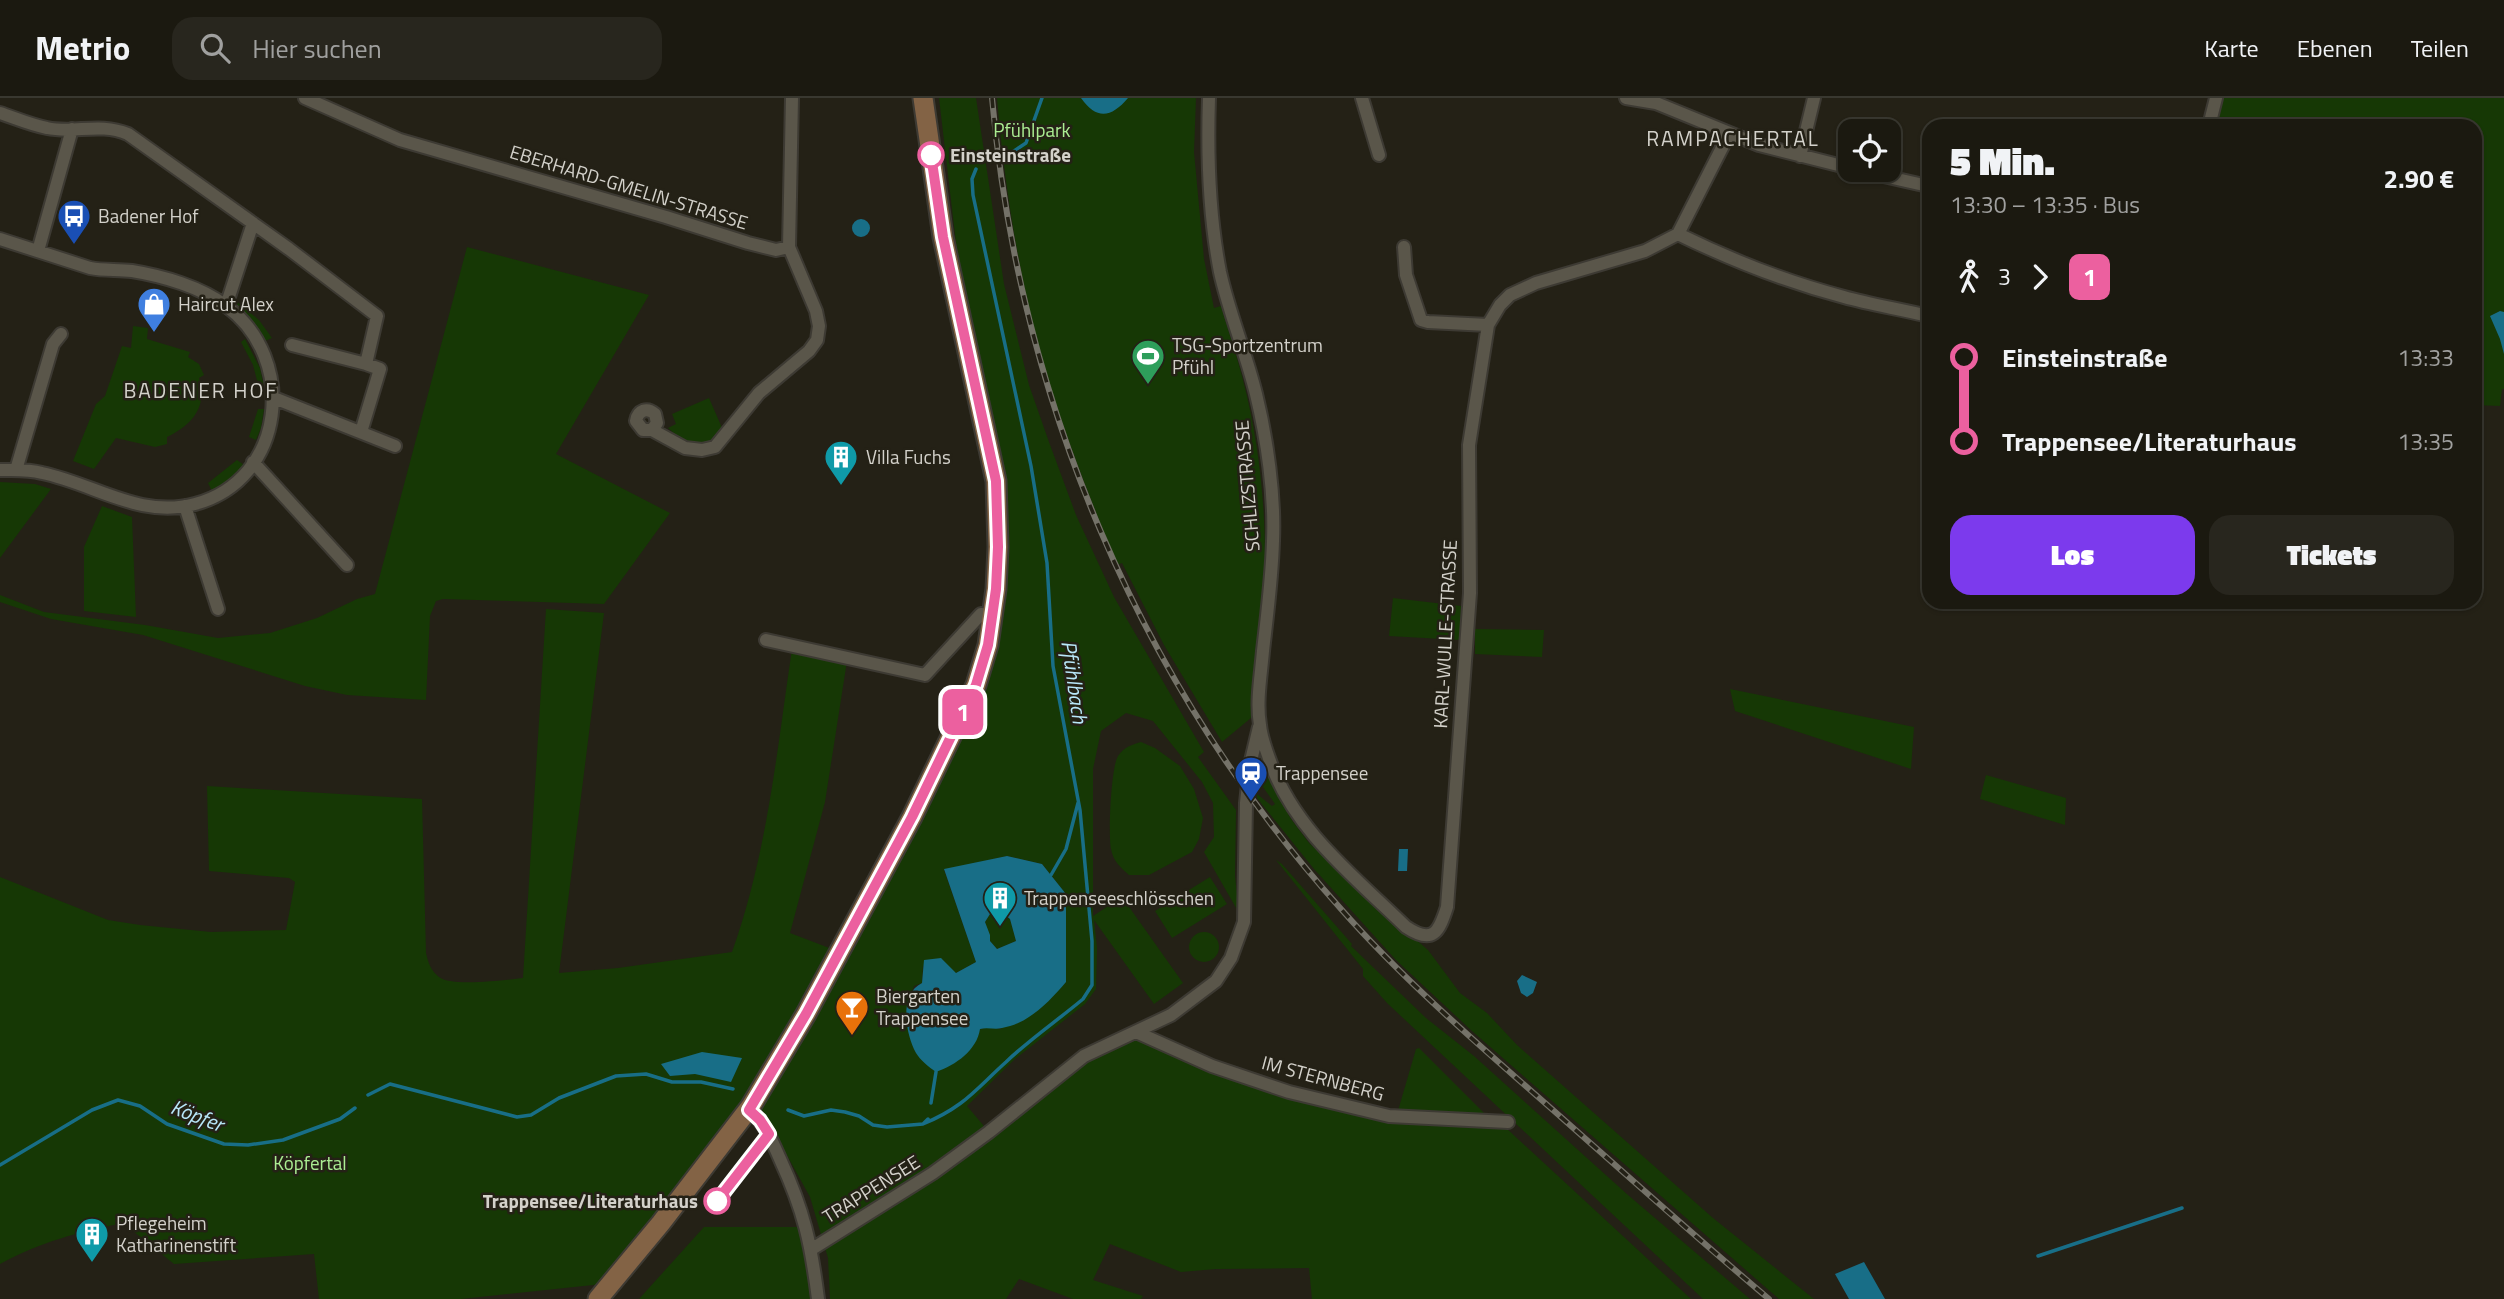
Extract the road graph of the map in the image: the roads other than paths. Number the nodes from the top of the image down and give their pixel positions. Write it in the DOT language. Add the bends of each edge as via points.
graph roads {
  1 [pos="305,98"];
  2 [pos="792,98"];
  3 [pos="923,98"];
  4 [pos="1209,98"];
  5 [pos="1362,98"];
  6 [pos="1626,98"];
  7 [pos="1814,98"];
  8 [pos="2216,98"];
  9 [pos="1677,104"];
  10 [pos="0,113"];
  11 [pos="2211,119"];
  12 [pos="72,130"];
  13 [pos="1729,134"];
  14 [pos="1379,155"];
  15 [pos="1800,156"];
  16 [pos="1838,165"];
  17 [pos="1901,180"];
  18 [pos="1922,185"];
  19 [pos="253,223"];
  20 [pos="1678,234"];
  21 [pos="0,239"];
  22 [pos="789,247"];
  23 [pos="1404,247"];
  24 [pos="38,251"];
  25 [pos="226,306"];
  26 [pos="1922,316"];
  27 [pos="1488,325"];
  28 [pos="61,334"];
  29 [pos="292,345"];
  30 [pos="366,364"];
  31 [pos="274,398"];
  32 [pos="652,430"];
  33 [pos="361,432"];
  34 [pos="396,446"];
  35 [pos="253,463"];
  36 [pos="0,470"];
  37 [pos="16,470"];
  38 [pos="185,506"];
  39 [pos="347,565"];
  40 [pos="218,609"];
  41 [pos="992,615"];
  42 [pos="766,640"];
  43 [pos="1259,725"];
  44 [pos="1426,936"];
  45 [pos="1136,1032"];
  46 [pos="749,1110"];
  47 [pos="1508,1122"];
  48 [pos="812,1249"];
  49 [pos="598,1299"];
  50 [pos="818,1299"];
  1 -- 22 [label="street, EBERHARD-GMELIN-STRASSE" via="400,140 748,243 776,250"];
  2 -- 22 [label="street"];
  3 -- 41 [label="street" via="943,237 996,481 998,547"];
  4 -- 43 [label="street, SCHLIZSTRASSE" via="1210,202 1216,250 1263,425 1274,537"];
  5 -- 14 [label="street"];
  6 -- 9 [label="street"];
  7 -- 15 [label="street"];
  8 -- 11 [label="street"];
  9 -- 13 [label="street"];
  10 -- 12 [label="street" via="48,129"];
  12 -- 19 [label="street" via="115,128 128,134"];
  12 -- 24 [label="street"];
  13 -- 15 [label="street"];
  13 -- 20 [label="street"];
  15 -- 16 [label="street"];
  17 -- 18 [label="street"];
  19 -- 25 [label="street"];
  19 -- 30 [label="street" via="377,316"];
  20 -- 26 [label="street" via="1803,285"];
  20 -- 27 [label="street, KARL-WULLE-STRASSE" via="1645,251 1510,295"];
  21 -- 24 [label="street"];
  22 -- 32 [label="street" via="818,320 814,346 759,393 715,447 685,448"];
  23 -- 27 [label="street" via="1406,275 1421,320"];
  24 -- 25 [label="street" via="90,268 134,271 169,281"];
  25 -- 31 [label="street" via="256,337"];
  27 -- 44 [label="street, KARL-WULLE-STRASSE" via="1469,445 1470,593 1447,907 1440,928"];
  28 -- 37 [label="street" via="53,344"];
  29 -- 30 [label="street"];
  30 -- 33 [label="street" via="380,369"];
  31 -- 33 [label="street"];
  31 -- 35 [label="street" via="270,430"];
  33 -- 34 [label="street"];
  35 -- 38 [label="street" via="221,493"];
  35 -- 39 [label="street"];
  36 -- 37 [label="street"];
  37 -- 38 [label="street" via="44,473 144,506"];
  38 -- 40 [label="street"];
  41 -- 42 [label="street" via="981,614 925,675"];
  41 -- 46 [label="street" via="976,685 947,747 806,1014"];
  43 -- 44 [label="street, SCHLIZSTRASSE" via="1275,772 1299,818 1406,927"];
  43 -- 45 [label="street, TRAPPENSEE" via="1248,780 1245,910 1238,942 1223,972 1209,987 1182,1008"];
  45 -- 47 [label="street, IM STERNBERG" via="1212,1066 1289,1092 1389,1116"];
  45 -- 48 [label="street, TRAPPENSEE" via="1084,1056 933,1173"];
  46 -- 48 [label="street" via="769,1134 796,1193"];
  46 -- 49 [label="street"];
  48 -- 50 [label="street"];
}
